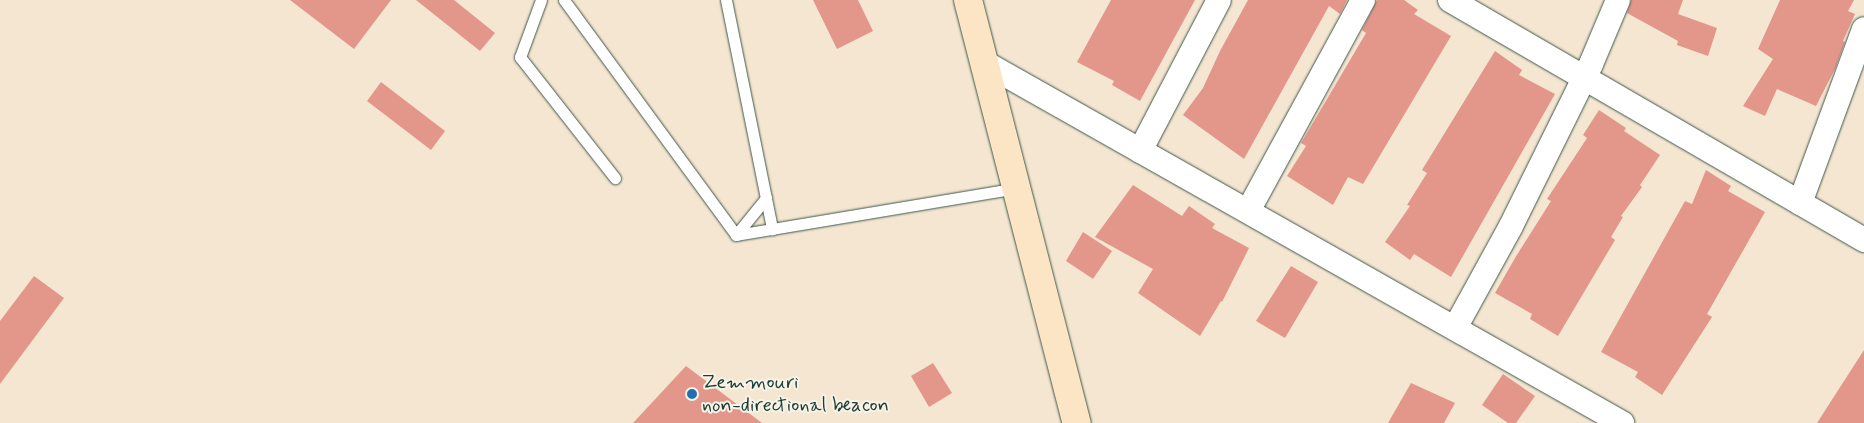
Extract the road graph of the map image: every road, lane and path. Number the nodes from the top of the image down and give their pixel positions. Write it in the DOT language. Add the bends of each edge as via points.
graph roads {
  1 [pos="541,0"];
  2 [pos="564,0"];
  3 [pos="726,0"];
  4 [pos="968,0"];
  5 [pos="1219,0"];
  6 [pos="1363,0"];
  7 [pos="1450,0"];
  8 [pos="1618,0"];
  9 [pos="1482,9"];
  10 [pos="1864,29"];
  11 [pos="985,63"];
  12 [pos="1584,79"];
  13 [pos="1140,151"];
  14 [pos="615,178"];
  15 [pos="1017,188"];
  16 [pos="766,198"];
  17 [pos="1800,203"];
  18 [pos="1248,211"];
  19 [pos="772,229"];
  20 [pos="736,235"];
  21 [pos="1864,240"];
  22 [pos="1455,328"];
  23 [pos="1077,423"];
  24 [pos="1622,423"];
  1 -- 14 [label="lane" via="520,57"];
  2 -- 20 [label="lane"];
  3 -- 16 [label="lane"];
  4 -- 11 [label="main road"];
  5 -- 13 [label="street"];
  6 -- 18 [label="street"];
  7 -- 9 [label="street"];
  8 -- 12 [label="street"];
  9 -- 12 [label="street"];
  10 -- 17 [label="street"];
  11 -- 13 [label="street"];
  11 -- 15 [label="main road"];
  12 -- 17 [label="street"];
  12 -- 22 [label="street" via="1511,226"];
  13 -- 18 [label="street"];
  15 -- 19 [label="lane"];
  15 -- 23 [label="main road"];
  16 -- 19 [label="lane"];
  16 -- 20 [label="lane"];
  17 -- 21 [label="street"];
  18 -- 22 [label="street"];
  19 -- 20 [label="lane"];
  22 -- 24 [label="street"];
}
